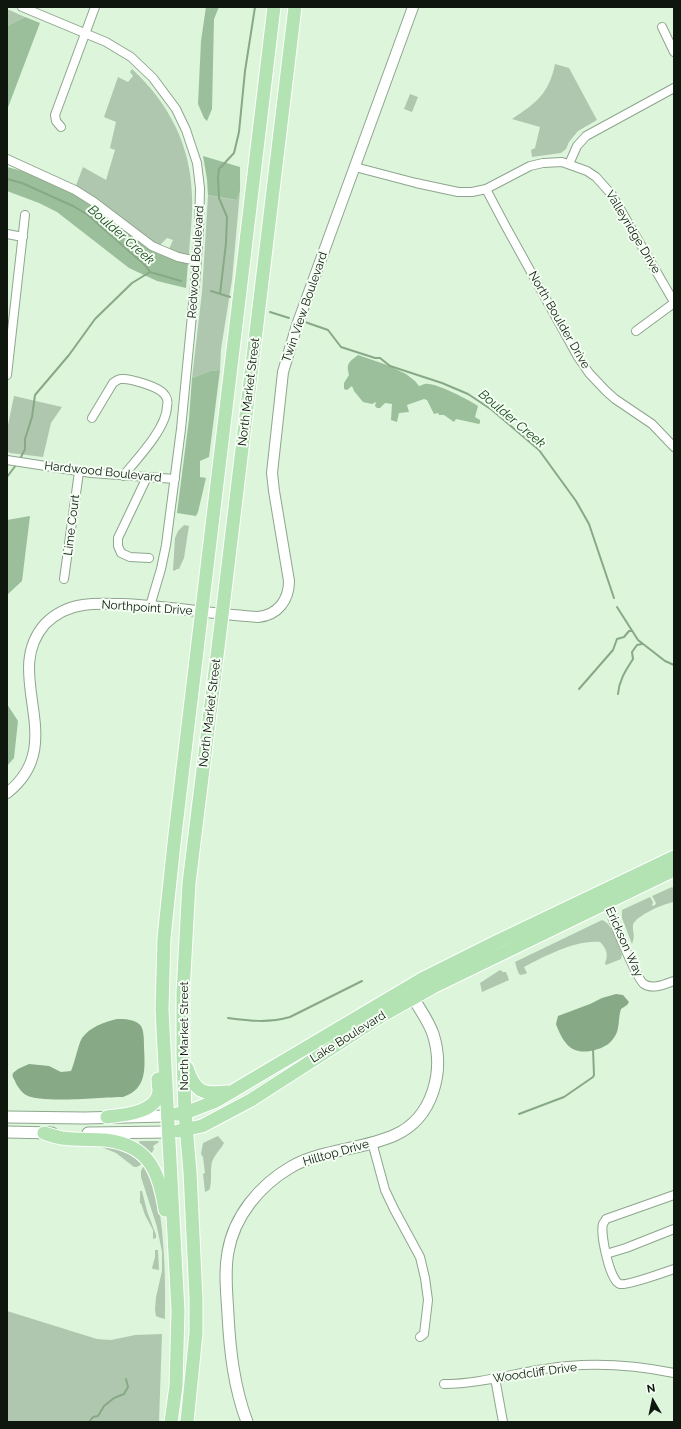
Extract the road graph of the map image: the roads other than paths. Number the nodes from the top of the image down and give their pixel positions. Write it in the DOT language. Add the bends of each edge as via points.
graph roads {
  1 [pos="22,7"];
  2 [pos="95,7"];
  3 [pos="274,7"];
  4 [pos="295,7"];
  5 [pos="413,7"];
  6 [pos="662,27"];
  7 [pos="85,33"];
  8 [pos="674,52"];
  9 [pos="674,88"];
  10 [pos="61,127"];
  11 [pos="7,159"];
  12 [pos="569,164"];
  13 [pos="355,168"];
  14 [pos="486,189"];
  15 [pos="25,215"];
  16 [pos="7,234"];
  17 [pos="23,237"];
  18 [pos="197,261"];
  19 [pos="674,302"];
  20 [pos="636,331"];
  21 [pos="7,375"];
  22 [pos="92,418"];
  23 [pos="674,448"];
  24 [pos="7,460"];
  25 [pos="79,472"];
  26 [pos="123,476"];
  27 [pos="147,477"];
  28 [pos="175,479"];
  29 [pos="149,558"];
  30 [pos="64,579"];
  31 [pos="150,606"];
  32 [pos="201,612"];
  33 [pos="223,613"];
  34 [pos="7,794"];
  35 [pos="674,857"];
  36 [pos="674,870"];
  37 [pos="604,897"];
  38 [pos="674,981"];
  39 [pos="410,993"];
  40 [pos="162,1010"];
  41 [pos="183,1055"];
  42 [pos="231,1091"];
  43 [pos="185,1113"];
  44 [pos="167,1116"];
  45 [pos="7,1117"];
  46 [pos="107,1117"];
  47 [pos="84,1118"];
  48 [pos="186,1130"];
  49 [pos="8,1132"];
  50 [pos="169,1132"];
  51 [pos="44,1133"];
  52 [pos="372,1142"];
  53 [pos="674,1195"];
  54 [pos="674,1228"];
  55 [pos="606,1254"];
  56 [pos="674,1269"];
  57 [pos="420,1337"];
  58 [pos="178,1339"];
  59 [pos="674,1373"];
  60 [pos="495,1378"];
  61 [pos="444,1384"];
  62 [pos="171,1422"];
  63 [pos="187,1422"];
  64 [pos="247,1422"];
  65 [pos="503,1422"];
  1 -- 7 [label="street, Redwood Boulevard"];
  2 -- 7 [label="street"];
  3 -- 32 [label="main road, North Market Street"];
  4 -- 33 [label="main road, North Market Street"];
  5 -- 13 [label="street, Twin View Boulevard"];
  6 -- 8 [label="street"];
  7 -- 10 [label="street" via="55,115"];
  7 -- 18 [label="street, Redwood Boulevard" via="131,57 146,70 180,116 192,145 199,177"];
  9 -- 12 [label="street" via="586,136 577,146"];
  11 -- 18 [label="street" via="75,190 157,249"];
  12 -- 14 [label="street, Valleyridge Drive" via="548,162 534,165"];
  12 -- 19 [label="street, Valleyridge Drive" via="592,174 608,189"];
  13 -- 14 [label="street, Valleyridge Drive" via="458,192"];
  13 -- 33 [label="street, Twin View Boulevard" via="297,325 283,372 272,473 288,577 288,593 279,608 265,616"];
  14 -- 23 [label="street, North Boulder Drive" via="582,362 606,391 652,424"];
  15 -- 17 [label="street"];
  16 -- 17 [label="street"];
  17 -- 21 [label="street"];
  18 -- 28 [label="street, Redwood Boulevard"];
  19 -- 20 [label="street"];
  22 -- 26 [label="street" via="118,379 123,378 156,388 165,395 168,405 163,423"];
  24 -- 25 [label="street, Hardwood Boulevard"];
  25 -- 26 [label="street, Hardwood Boulevard"];
  25 -- 30 [label="street, Lime Court"];
  26 -- 27 [label="street, Hardwood Boulevard"];
  27 -- 28 [label="street, Hardwood Boulevard"];
  27 -- 29 [label="street" via="118,538 118,546 121,553 126,556"];
  28 -- 31 [label="street, Redwood Boulevard" via="166,545"];
  31 -- 32 [label="street, Northpoint Drive"];
  31 -- 34 [label="street, Northpoint Drive" via="81,605 58,614 42,627 26,652 24,670 33,731 33,753 24,775"];
  32 -- 33 [label="street, Northpoint Drive"];
  32 -- 40 [label="main road, North Market Street" via="168,896"];
  33 -- 41 [label="main road, North Market Street" via="189,883 183,993"];
  35 -- 37 [label="main road, Lake Boulevard"];
  36 -- 37 [label="main road, Lake Boulevard"];
  37 -- 38 [label="street, Erickson Way" via="643,983 657,987"];
  37 -- 39 [label="main road, Lake Boulevard"];
  39 -- 42 [label="main road, Lake Boulevard"];
  39 -- 48 [label="main road, Lake Boulevard" via="377,1019 251,1100 202,1126"];
  39 -- 52 [label="main road, Hilltop Drive" via="430,1027 437,1050 438,1071 433,1091 425,1108 412,1124 395,1135"];
  40 -- 44 [label="main road, North Market Street"];
  40 -- 46 [label="main road" via="157,1098 141,1111"];
  41 -- 42 [label="main road" via="192,1082 201,1090 207,1094"];
  41 -- 43 [label="main road, North Market Street"];
  42 -- 43 [label="main road, Lake Boulevard" via="216,1101"];
  43 -- 44 [label="main road, Lake Boulevard"];
  43 -- 48 [label="main road, North Market Street"];
  44 -- 46 [label="main road, Lake Boulevard"];
  44 -- 50 [label="main road, North Market Street"];
  45 -- 47 [label="main road, Lake Boulevard"];
  46 -- 47 [label="main road, Lake Boulevard"];
  47 -- 49 [label="main road" via="71,1123 21,1124"];
  48 -- 50 [label="main road, Lake Boulevard"];
  48 -- 63 [label="main road, North Market Street" via="196,1299 196,1333"];
  49 -- 51 [label="main road, Lake Boulevard"];
  50 -- 51 [label="main road, Lake Boulevard"];
  50 -- 58 [label="main road, North Market Street"];
  51 -- 58 [label="main road" via="62,1138 106,1140 129,1146 139,1152 152,1166 163,1195 169,1247 172,1319"];
  52 -- 57 [label="street" via="385,1190 420,1257 428,1300 424,1334"];
  52 -- 64 [label="main road, Hilltop Drive" via="292,1166 262,1188 244,1212 233,1234 226,1272 230,1353 238,1394"];
  53 -- 55 [label="street" via="606,1219 602,1229"];
  54 -- 55 [label="street"];
  55 -- 56 [label="street" via="612,1277 622,1285"];
  58 -- 62 [label="main road, North Market Street"];
  59 -- 60 [label="street, Woodcliff Drive" via="631,1367 567,1366"];
  60 -- 61 [label="street, Woodcliff Drive"];
  60 -- 65 [label="street"];
}
